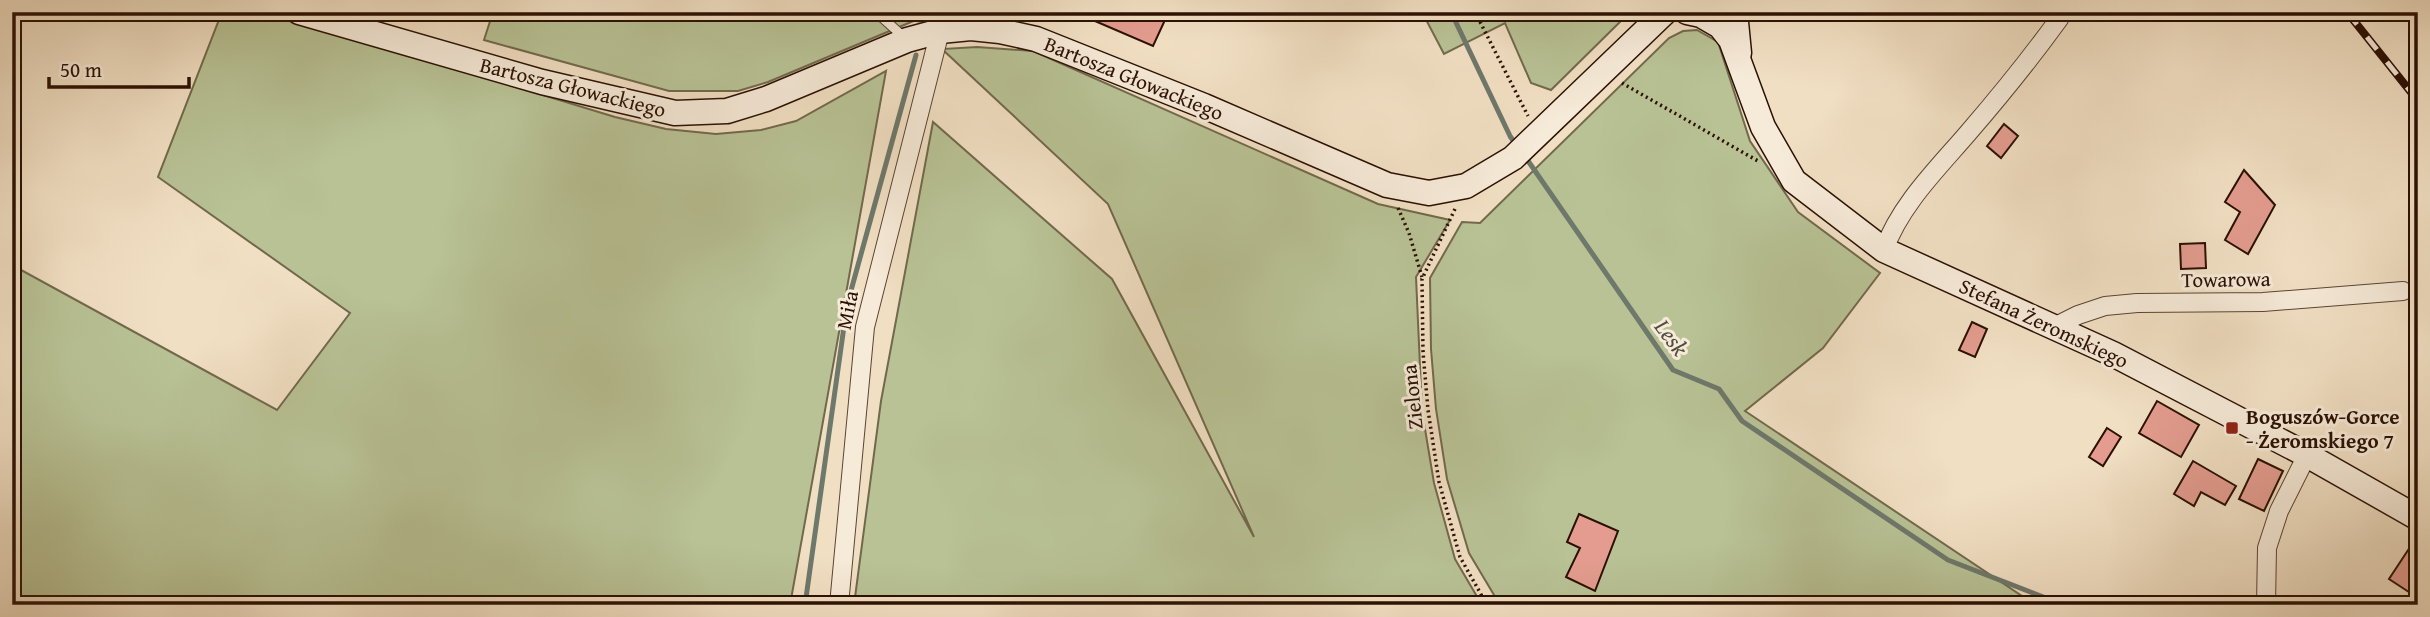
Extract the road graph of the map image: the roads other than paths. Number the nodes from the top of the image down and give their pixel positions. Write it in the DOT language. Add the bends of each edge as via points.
graph roads {
  1 [pos="299,12"];
  2 [pos="876,12"];
  3 [pos="1665,12"];
  4 [pos="1687,12"];
  5 [pos="1735,12"];
  6 [pos="2061,12"];
  7 [pos="940,31"];
  8 [pos="907,40"];
  9 [pos="1740,60"];
  10 [pos="1884,250"];
  11 [pos="2403,291"];
  12 [pos="2054,327"];
  13 [pos="2306,455"];
  14 [pos="2418,518"];
  15 [pos="839,605"];
  16 [pos="2266,605"];
  1 -- 8 [label="street, Bartosza Głowackiego" via="542,82 676,113 727,111 766,99"];
  2 -- 8 [label="lane"];
  3 -- 7 [label="street, Bartosza Głowackiego" via="1527,145 1466,186 1429,193 1387,185 1036,39 971,28"];
  4 -- 9 [label="street, Stefana Żeromskiego" via="1720,26"];
  5 -- 9 [label="street, Stefana Żeromskiego"];
  6 -- 10 [label="street" via="2024,68 1924,184 1891,229"];
  7 -- 8 [label="street, Bartosza Głowackiego"];
  7 -- 15 [label="street, Miła" via="865,327"];
  9 -- 10 [label="street, Stefana Żeromskiego" via="1763,127 1794,181"];
  10 -- 12 [label="street, Stefana Żeromskiego"];
  11 -- 12 [label="street, Towarowa" via="2263,302 2105,306"];
  12 -- 13 [label="street, Stefana Żeromskiego"];
  13 -- 14 [label="street, Stefana Żeromskiego"];
  13 -- 16 [label="street" via="2267,548"];
}
